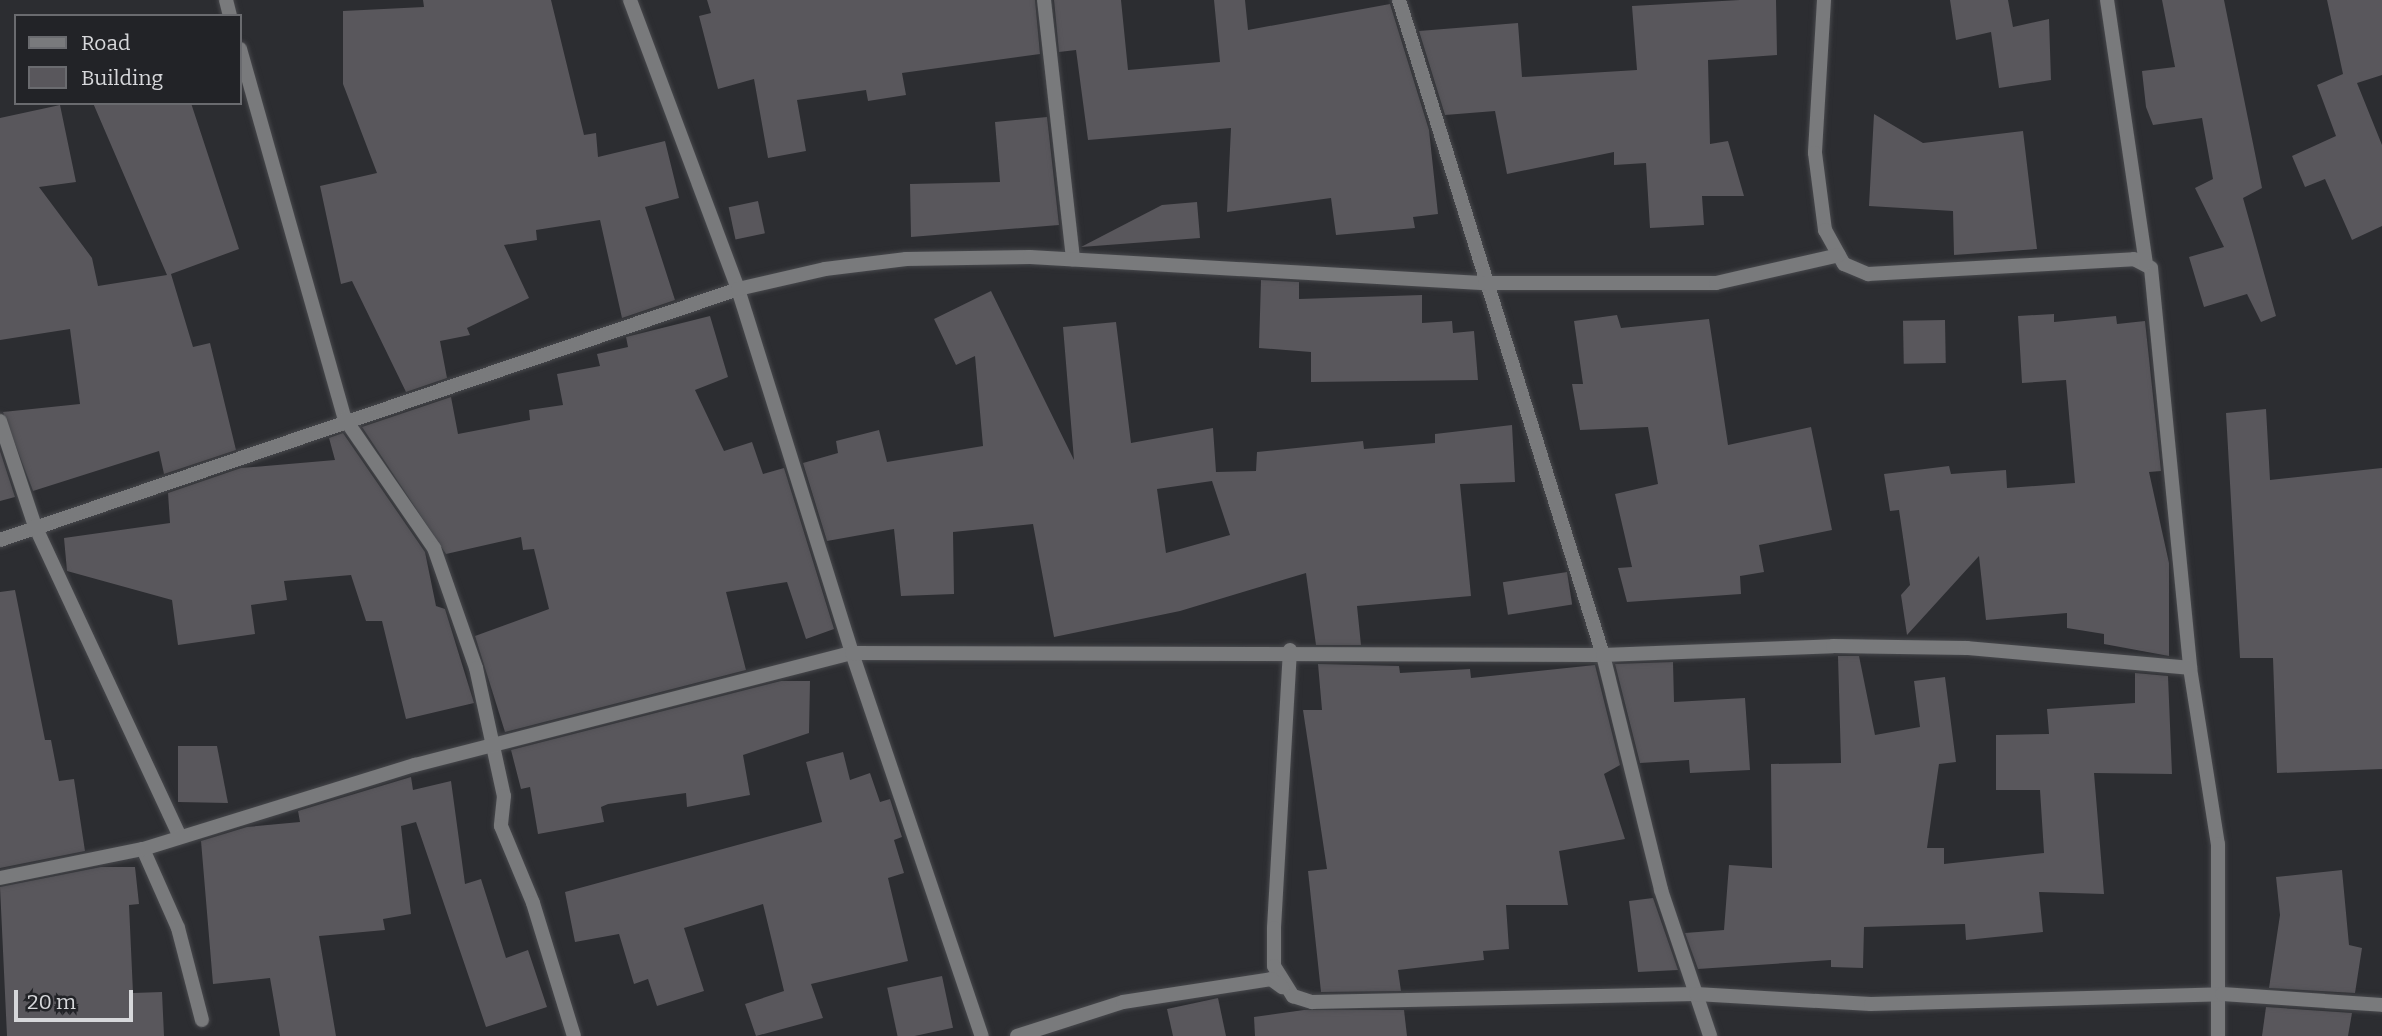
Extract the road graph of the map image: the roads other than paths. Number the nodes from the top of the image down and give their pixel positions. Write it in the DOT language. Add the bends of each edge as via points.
graph roads {
  1 [pos="630,0"];
  2 [pos="1044,0"];
  3 [pos="1399,0"];
  4 [pos="1824,0"];
  5 [pos="2107,0"];
  6 [pos="242,56"];
  7 [pos="1839,255"];
  8 [pos="1073,259"];
  9 [pos="2146,263"];
  10 [pos="1485,284"];
  11 [pos="738,289"];
  12 [pos="345,419"];
  13 [pos="0,421"];
  14 [pos="35,526"];
  15 [pos="0,540"];
  16 [pos="1290,649"];
  17 [pos="852,653"];
  18 [pos="1603,655"];
  19 [pos="2190,668"];
  20 [pos="489,747"];
  21 [pos="178,835"];
  22 [pos="143,849"];
  23 [pos="0,878"];
  24 [pos="1282,987"];
  25 [pos="1696,994"];
  26 [pos="2222,994"];
  27 [pos="2382,1004"];
  28 [pos="202,1020"];
  29 [pos="574,1036"];
  30 [pos="982,1036"];
  31 [pos="1017,1036"];
  32 [pos="1710,1036"];
  33 [pos="2218,1036"];
  1 -- 11 [label="street"];
  2 -- 8 [label="street"];
  3 -- 10 [label="street"];
  4 -- 7 [label="street" via="1815,153 1825,230"];
  5 -- 9 [label="street"];
  6 -- 12 [label="street"];
  7 -- 9 [label="street" via="1868,274"];
  7 -- 10 [label="street" via="1716,283"];
  8 -- 10 [label="street"];
  8 -- 11 [label="street" via="906,259"];
  9 -- 19 [label="street" via="2154,279"];
  10 -- 18 [label="street"];
  11 -- 12 [label="street"];
  11 -- 17 [label="street"];
  12 -- 14 [label="street"];
  12 -- 20 [label="street" via="433,548 476,668"];
  13 -- 14 [label="street"];
  14 -- 15 [label="street"];
  14 -- 21 [label="street"];
  16 -- 17 [label="street"];
  16 -- 18 [label="street"];
  16 -- 24 [label="street" via="1274,928"];
  17 -- 20 [label="street"];
  17 -- 30 [label="street"];
  18 -- 19 [label="street" via="1967,648"];
  18 -- 25 [label="street" via="1661,890"];
  19 -- 26 [label="street" via="2218,844"];
  20 -- 21 [label="street"];
  20 -- 29 [label="street" via="504,796 501,826 533,903"];
  21 -- 22 [label="street"];
  22 -- 23 [label="street"];
  22 -- 28 [label="street" via="178,928"];
  24 -- 25 [label="street" via="1312,1002"];
  24 -- 31 [label="street" via="1271,979 1123,1002"];
  25 -- 26 [label="street" via="1871,1004"];
  25 -- 32 [label="street"];
  26 -- 27 [label="street"];
  26 -- 33 [label="street"];
}
